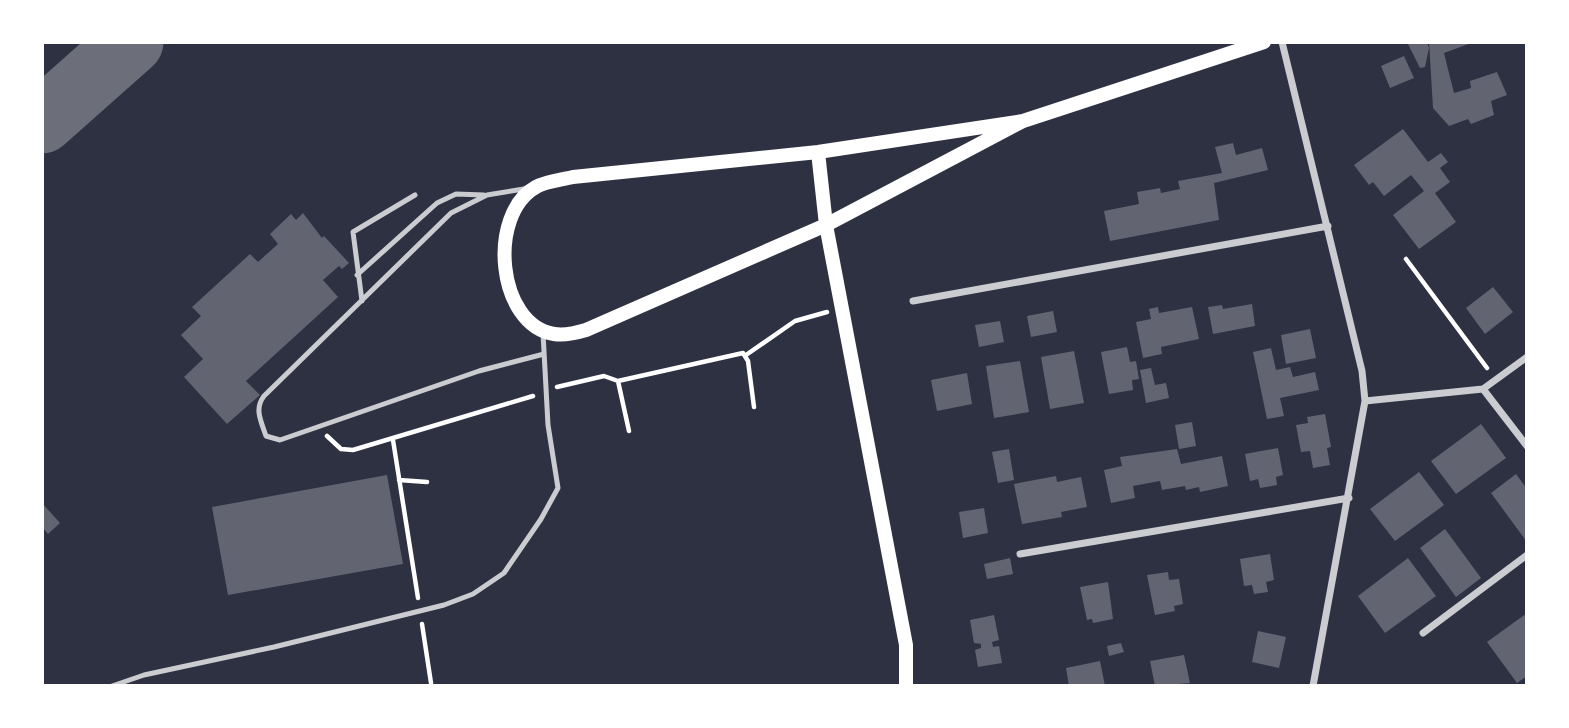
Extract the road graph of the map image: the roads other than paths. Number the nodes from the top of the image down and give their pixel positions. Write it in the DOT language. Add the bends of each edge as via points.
graph roads {
  1 [pos="1264,42"];
  2 [pos="1282,42"];
  3 [pos="1023,121"];
  4 [pos="818,152"];
  5 [pos="537,187"];
  6 [pos="415,195"];
  7 [pos="487,195"];
  8 [pos="826,225"];
  9 [pos="1328,226"];
  10 [pos="357,275"];
  11 [pos="362,301"];
  12 [pos="912,301"];
  13 [pos="543,330"];
  14 [pos="544,354"];
  15 [pos="1527,357"];
  16 [pos="1483,389"];
  17 [pos="1365,401"];
  18 [pos="1527,446"];
  19 [pos="1349,498"];
  20 [pos="1020,554"];
  21 [pos="1527,555"];
  22 [pos="1423,633"];
  23 [pos="112,686"];
  24 [pos="905,686"];
  25 [pos="1313,686"];
  1 -- 3 [label="main road"];
  2 -- 9 [label="street"];
  3 -- 4 [label="main road"];
  3 -- 8 [label="main road"];
  4 -- 5 [label="main road" via="573,177"];
  4 -- 8 [label="main road"];
  5 -- 7 [label="lane"];
  5 -- 13 [label="main road" via="508,219 505,273 520,309"];
  6 -- 10 [label="lane" via="353,232"];
  7 -- 10 [label="lane" via="456,194 437,203"];
  7 -- 11 [label="lane" via="451,213"];
  8 -- 13 [label="main road" via="586,330 561,334"];
  8 -- 24 [label="main road" via="906,645"];
  9 -- 12 [label="street"];
  9 -- 17 [label="street"];
  10 -- 11 [label="lane"];
  11 -- 14 [label="lane" via="259,403 258,412 270,440"];
  13 -- 14 [label="lane"];
  14 -- 23 [label="lane" via="558,488 513,564 495,580 473,593 420,610"];
  15 -- 16 [label="street"];
  16 -- 17 [label="street"];
  16 -- 18 [label="street"];
  17 -- 19 [label="street"];
  19 -- 20 [label="street"];
  19 -- 25 [label="street"];
  21 -- 22 [label="street"];
}
